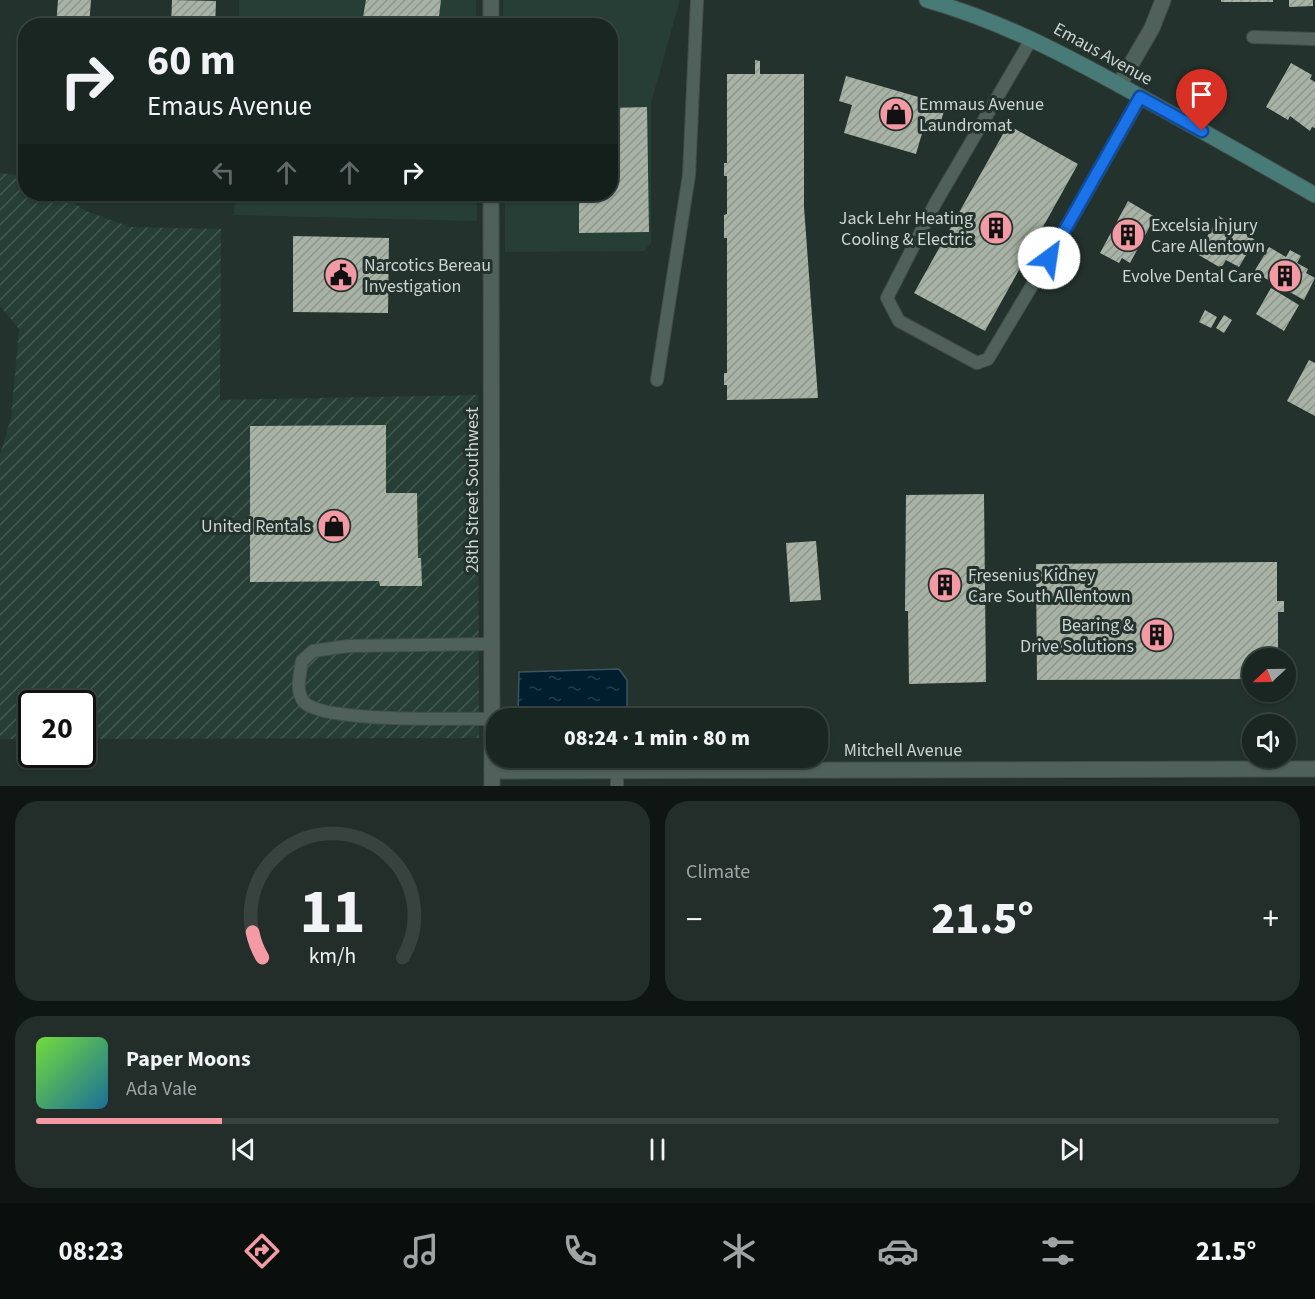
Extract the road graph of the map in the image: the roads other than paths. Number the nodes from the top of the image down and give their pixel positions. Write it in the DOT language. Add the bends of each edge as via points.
graph roads {
  1 [pos="491,0"];
  2 [pos="697,0"];
  3 [pos="927,0"];
  4 [pos="1163,0"];
  5 [pos="491,18"];
  6 [pos="1253,37"];
  7 [pos="1032,38"];
  8 [pos="1315,39"];
  9 [pos="1119,85"];
  10 [pos="1140,97"];
  11 [pos="1315,195"];
  12 [pos="491,201"];
  13 [pos="657,380"];
  14 [pos="492,644"];
  15 [pos="491,708"];
  16 [pos="486,719"];
  17 [pos="1315,769"];
  18 [pos="492,778"];
  19 [pos="617,778"];
  1 -- 5 [label="street"];
  2 -- 13 [label="lane" via="689,175"];
  3 -- 7 [label="main road, Emaus Avenue"];
  4 -- 9 [label="street" via="1152,28"];
  6 -- 8 [label="lane"];
  7 -- 9 [label="main road, Emaus Avenue"];
  7 -- 10 [label="lane" via="936,202 887,298 899,321 977,363 988,359"];
  9 -- 10 [label="main road, Emaus Avenue"];
  10 -- 11 [label="main road, Emaus Avenue"];
  12 -- 14 [label="street, 28th Street Southwest"];
  14 -- 15 [label="street, 28th Street Southwest"];
  14 -- 16 [label="lane" via="348,646 313,651 302,661 300,683 303,700 326,712"];
  17 -- 19 [label="street, Mitchell Avenue"];
  18 -- 19 [label="street, Mitchell Avenue"];
}
